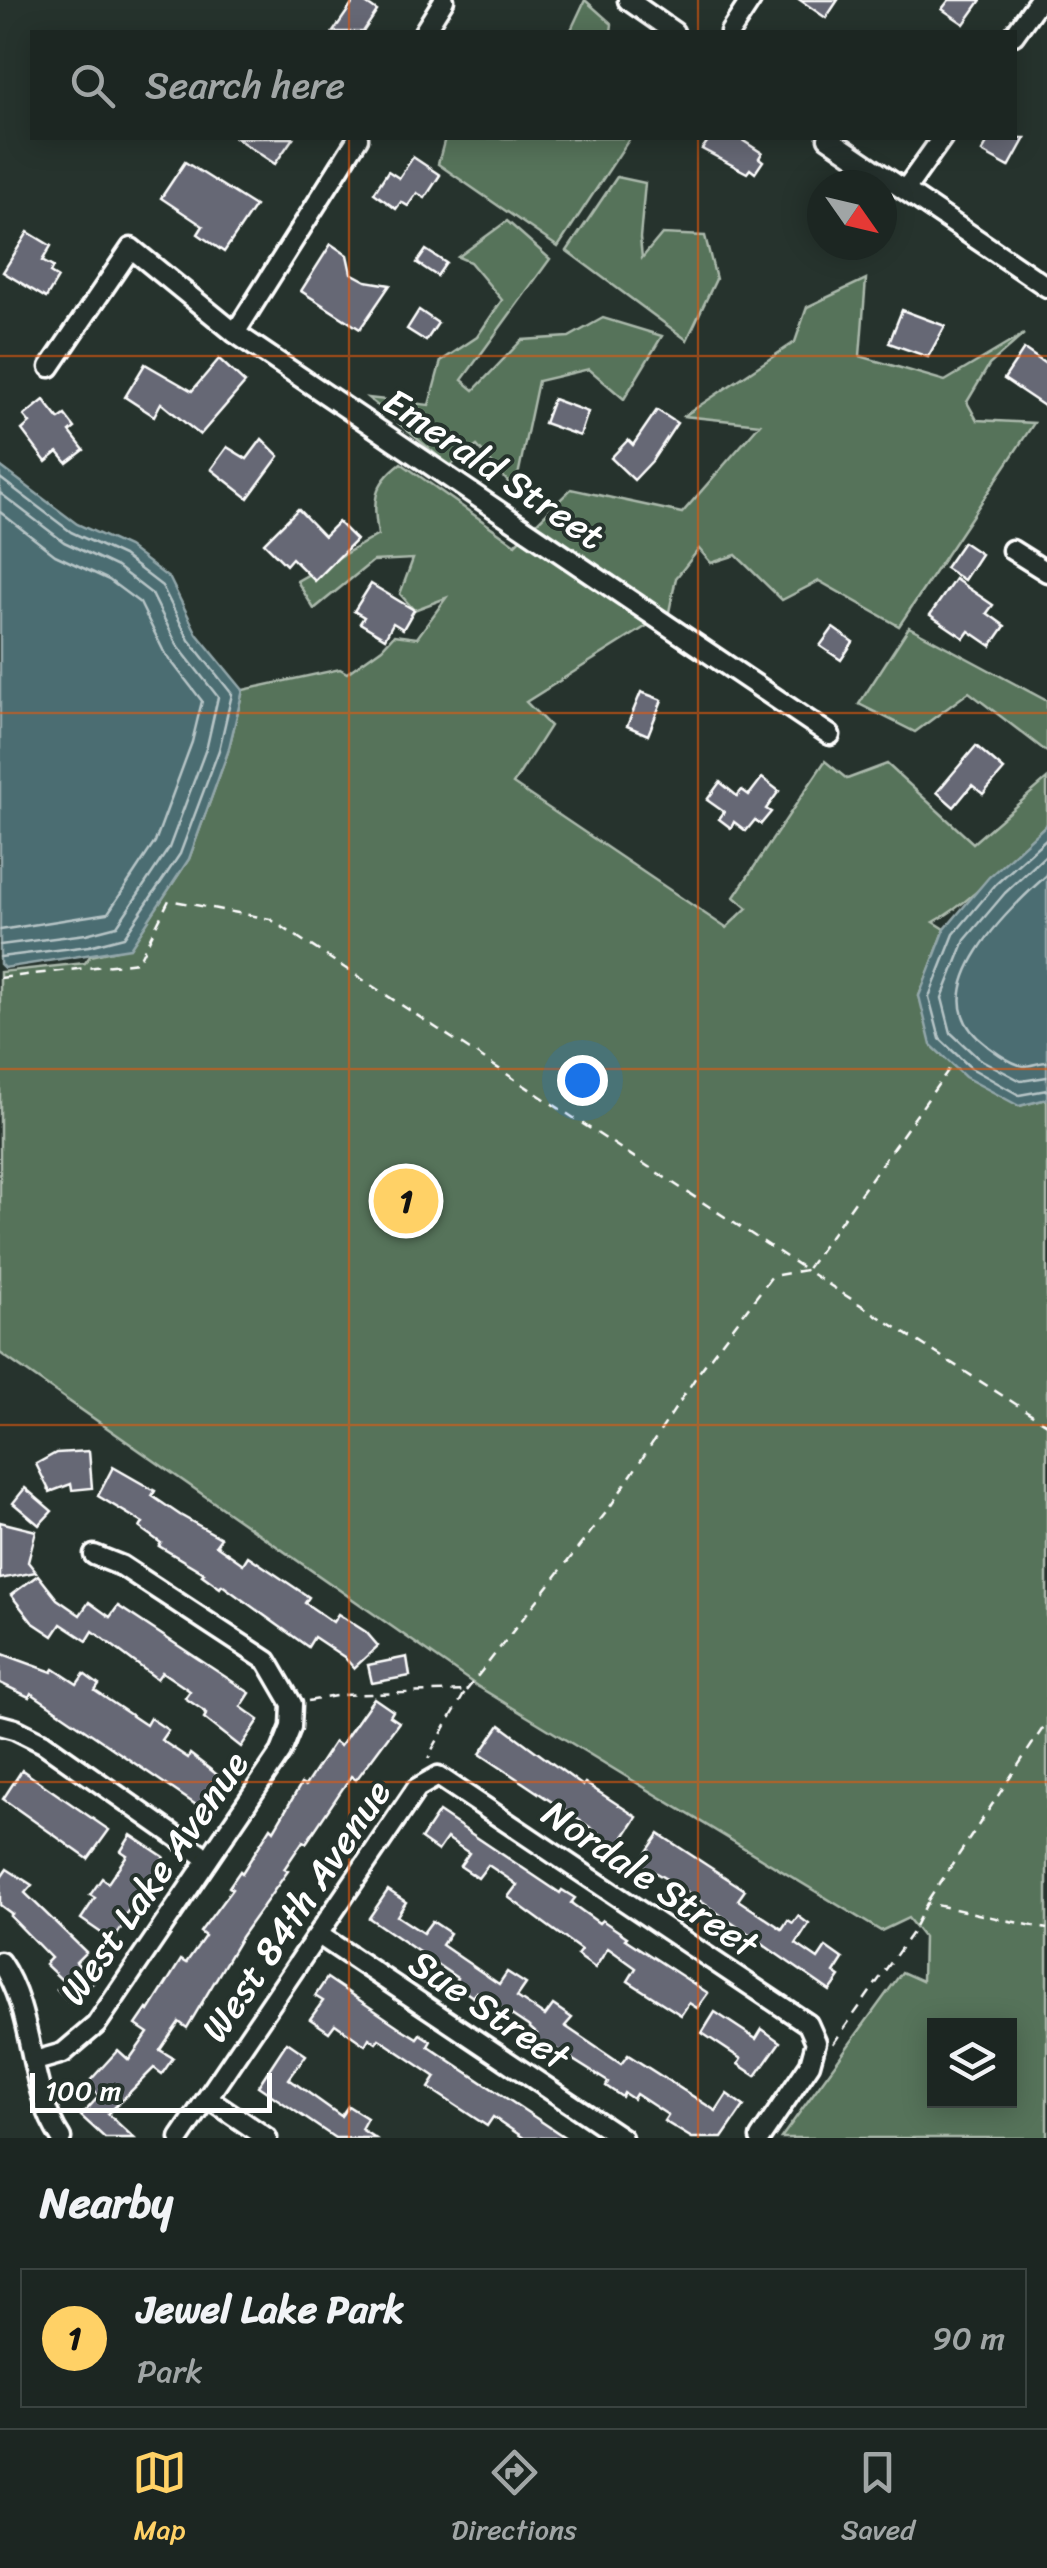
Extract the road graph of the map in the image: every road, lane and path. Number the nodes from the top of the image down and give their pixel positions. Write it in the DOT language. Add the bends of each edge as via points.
graph roads {
  1 [pos="444,0"];
  2 [pos="628,0"];
  3 [pos="752,0"];
  4 [pos="1040,0"];
  5 [pos="425,30"];
  6 [pos="671,30"];
  7 [pos="731,30"];
  8 [pos="1017,31"];
  9 [pos="357,140"];
  10 [pos="831,140"];
  11 [pos="941,140"];
  12 [pos="905,190"];
  13 [pos="1047,287"];
  14 [pos="235,334"];
  15 [pos="50,367"];
  16 [pos="1012,550"];
  17 [pos="1047,572"];
  18 [pos="830,735"];
  19 [pos="0,978"];
  20 [pos="952,1065"];
  21 [pos="806,1270"];
  22 [pos="1047,1424"];
  23 [pos="94,1555"];
  24 [pos="464,1691"];
  25 [pos="292,1704"];
  26 [pos="1047,1722"];
  27 [pos="0,1725"];
  28 [pos="438,1776"];
  29 [pos="208,1859"];
  30 [pos="927,1903"];
  31 [pos="1047,1929"];
  32 [pos="320,1935"];
  33 [pos="0,1962"];
  34 [pos="816,2042"];
  35 [pos="35,2061"];
  36 [pos="208,2098"];
  37 [pos="61,2138"];
  38 [pos="180,2138"];
  39 [pos="267,2138"];
  40 [pos="622,2138"];
  41 [pos="760,2138"];
  1 -- 5 [label="street"];
  2 -- 6 [label="street"];
  3 -- 7 [label="street"];
  4 -- 8 [label="street"];
  9 -- 14 [label="street"];
  10 -- 12 [label="street"];
  11 -- 12 [label="street"];
  12 -- 13 [label="street"];
  14 -- 15 [label="street, Emerald Street" via="131,248"];
  14 -- 18 [label="street, Emerald Street"];
  16 -- 17 [label="street"];
  19 -- 21 [label="path" via="138,962 169,900 270,920"];
  20 -- 21 [label="path"];
  21 -- 22 [label="path"];
  21 -- 24 [label="path" via="772,1276 753,1299 608,1510"];
  23 -- 25 [label="street" via="122,1566 266,1661"];
  24 -- 25 [label="path" via="343,1695"];
  24 -- 28 [label="path" via="428,1755"];
  25 -- 29 [label="street, West Lake Avenue" via="281,1752"];
  26 -- 30 [label="path"];
  27 -- 29 [label="street" via="43,1743"];
  28 -- 32 [label="street, West 84th Avenue" via="418,1788"];
  28 -- 34 [label="street, Nordale Street" via="808,2024"];
  29 -- 35 [label="street, West Lake Avenue" via="96,2026 63,2053"];
  30 -- 31 [label="path"];
  30 -- 34 [label="path" via="833,2044"];
  32 -- 36 [label="street, West 84th Avenue"];
  32 -- 40 [label="street, Sue Street"];
  33 -- 35 [label="street" via="17,1990"];
  34 -- 41 [label="street" via="810,2064"];
  35 -- 37 [label="street" via="46,2115"];
  36 -- 38 [label="street, West 84th Avenue"];
  36 -- 39 [label="street"];
}
